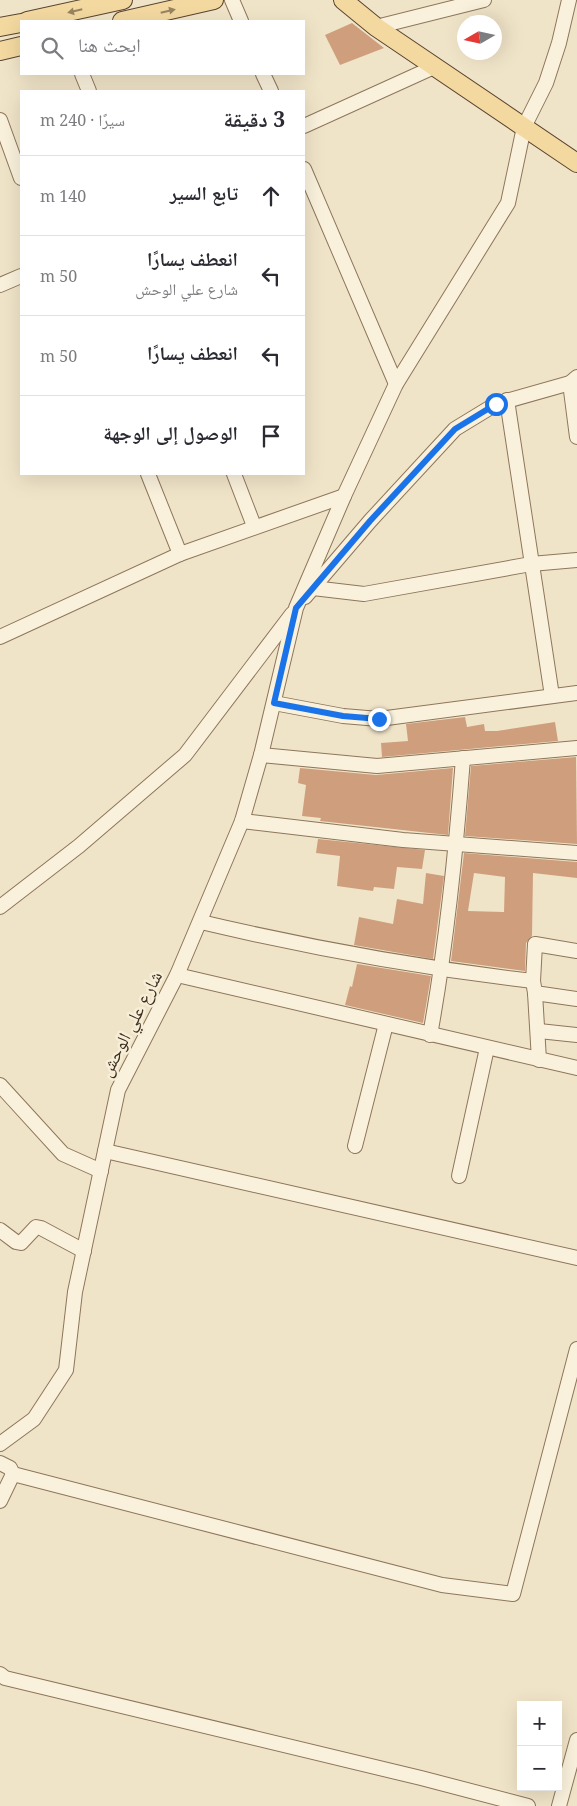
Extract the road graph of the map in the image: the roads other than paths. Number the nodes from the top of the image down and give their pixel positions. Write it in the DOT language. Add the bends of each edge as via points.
graph roads {
  1 [pos="123,0"];
  2 [pos="214,0"];
  3 [pos="232,0"];
  4 [pos="343,0"];
  5 [pos="484,0"];
  6 [pos="569,0"];
  7 [pos="32,20"];
  8 [pos="126,20"];
  9 [pos="241,20"];
  10 [pos="20,23"];
  11 [pos="0,27"];
  12 [pos="376,27"];
  13 [pos="20,46"];
  14 [pos="0,51"];
  15 [pos="434,66"];
  16 [pos="82,75"];
  17 [pos="263,75"];
  18 [pos="89,90"];
  19 [pos="271,90"];
  20 [pos="0,120"];
  21 [pos="305,126"];
  22 [pos="524,127"];
  23 [pos="577,162"];
  24 [pos="305,171"];
  25 [pos="20,175"];
  26 [pos="20,276"];
  27 [pos="0,285"];
  28 [pos="574,380"];
  29 [pos="396,384"];
  30 [pos="507,400"];
  31 [pos="577,437"];
  32 [pos="148,475"];
  33 [pos="234,475"];
  34 [pos="344,496"];
  35 [pos="254,526"];
  36 [pos="180,554"];
  37 [pos="577,560"];
  38 [pos="531,564"];
  39 [pos="313,588"];
  40 [pos="296,608"];
  41 [pos="0,637"];
  42 [pos="577,693"];
  43 [pos="552,696"];
  44 [pos="274,703"];
  45 [pos="577,748"];
  46 [pos="261,755"];
  47 [pos="462,758"];
  48 [pos="242,821"];
  49 [pos="457,845"];
  50 [pos="577,853"];
  51 [pos="0,907"];
  52 [pos="201,922"];
  53 [pos="577,951"];
  54 [pos="442,971"];
  55 [pos="177,975"];
  56 [pos="534,987"];
  57 [pos="577,999"];
  58 [pos="386,1024"];
  59 [pos="539,1031"];
  60 [pos="430,1035"];
  61 [pos="577,1035"];
  62 [pos="487,1048"];
  63 [pos="539,1060"];
  64 [pos="577,1068"];
  65 [pos="0,1085"];
  66 [pos="355,1146"];
  67 [pos="105,1151"];
  68 [pos="101,1171"];
  69 [pos="459,1176"];
  70 [pos="0,1230"];
  71 [pos="84,1251"];
  72 [pos="577,1258"];
  73 [pos="577,1349"];
  74 [pos="0,1444"];
  75 [pos="0,1463"];
  76 [pos="13,1474"];
  77 [pos="0,1501"];
  78 [pos="0,1674"];
  79 [pos="577,1740"];
  80 [pos="528,1806"];
  81 [pos="559,1806"];
  1 -- 7 [label="main road, one-way"];
  8 -- 2 [label="main road, one-way"];
  3 -- 9 [label="street"];
  4 -- 12 [label="main road"];
  5 -- 12 [label="street"];
  6 -- 22 [label="street" via="546,83"];
  10 -- 11 [label="main road"];
  12 -- 15 [label="main road"];
  13 -- 14 [label="main road"];
  15 -- 21 [label="street"];
  15 -- 22 [label="main road"];
  16 -- 18 [label="street"];
  17 -- 19 [label="street"];
  20 -- 25 [label="street"];
  22 -- 23 [label="main road"];
  22 -- 29 [label="street" via="508,203"];
  24 -- 29 [label="street"];
  26 -- 27 [label="street"];
  28 -- 30 [label="street"];
  28 -- 31 [label="street"];
  29 -- 34 [label="street"];
  30 -- 38 [label="street"];
  30 -- 39 [label="street" via="455,429"];
  32 -- 36 [label="street"];
  33 -- 35 [label="street"];
  34 -- 35 [label="street"];
  34 -- 40 [label="street"];
  35 -- 36 [label="street"];
  36 -- 41 [label="street"];
  37 -- 38 [label="street"];
  38 -- 39 [label="street" via="364,594"];
  38 -- 43 [label="street"];
  39 -- 40 [label="street"];
  40 -- 44 [label="street, شارع علي الوحش"];
  40 -- 51 [label="street" via="185,756 79,846"];
  42 -- 43 [label="street"];
  43 -- 44 [label="street" via="379,719"];
  44 -- 46 [label="street, شارع علي الوحش"];
  45 -- 47 [label="street"];
  46 -- 47 [label="street" via="377,766"];
  46 -- 48 [label="street, شارع علي الوحش"];
  47 -- 49 [label="street"];
  48 -- 49 [label="street"];
  48 -- 52 [label="street, شارع علي الوحش"];
  49 -- 50 [label="street"];
  49 -- 54 [label="street"];
  52 -- 54 [label="street" via="300,945"];
  52 -- 55 [label="street, شارع علي الوحش"];
  53 -- 56 [label="street" via="535,944"];
  54 -- 56 [label="street"];
  54 -- 60 [label="street"];
  55 -- 58 [label="street"];
  55 -- 67 [label="street, شارع علي الوحش" via="118,1090"];
  56 -- 57 [label="street"];
  56 -- 59 [label="street"];
  58 -- 60 [label="street"];
  58 -- 66 [label="street"];
  59 -- 61 [label="street"];
  59 -- 63 [label="street"];
  60 -- 62 [label="street"];
  62 -- 63 [label="street"];
  62 -- 69 [label="street"];
  63 -- 64 [label="street"];
  65 -- 68 [label="street" via="63,1154"];
  67 -- 68 [label="street, شارع علي الوحش"];
  67 -- 72 [label="street"];
  68 -- 71 [label="street, شارع علي الوحش"];
  70 -- 71 [label="street" via="22,1243 36,1227 41,1228"];
  71 -- 74 [label="street, شارع علي الوحش" via="75,1292 66,1370 34,1419"];
  73 -- 76 [label="street" via="513,1594 442,1585"];
  75 -- 76 [label="street" via="10,1468"];
  76 -- 77 [label="street"];
  78 -- 80 [label="street" via="5,1678"];
  79 -- 81 [label="street"];
}
